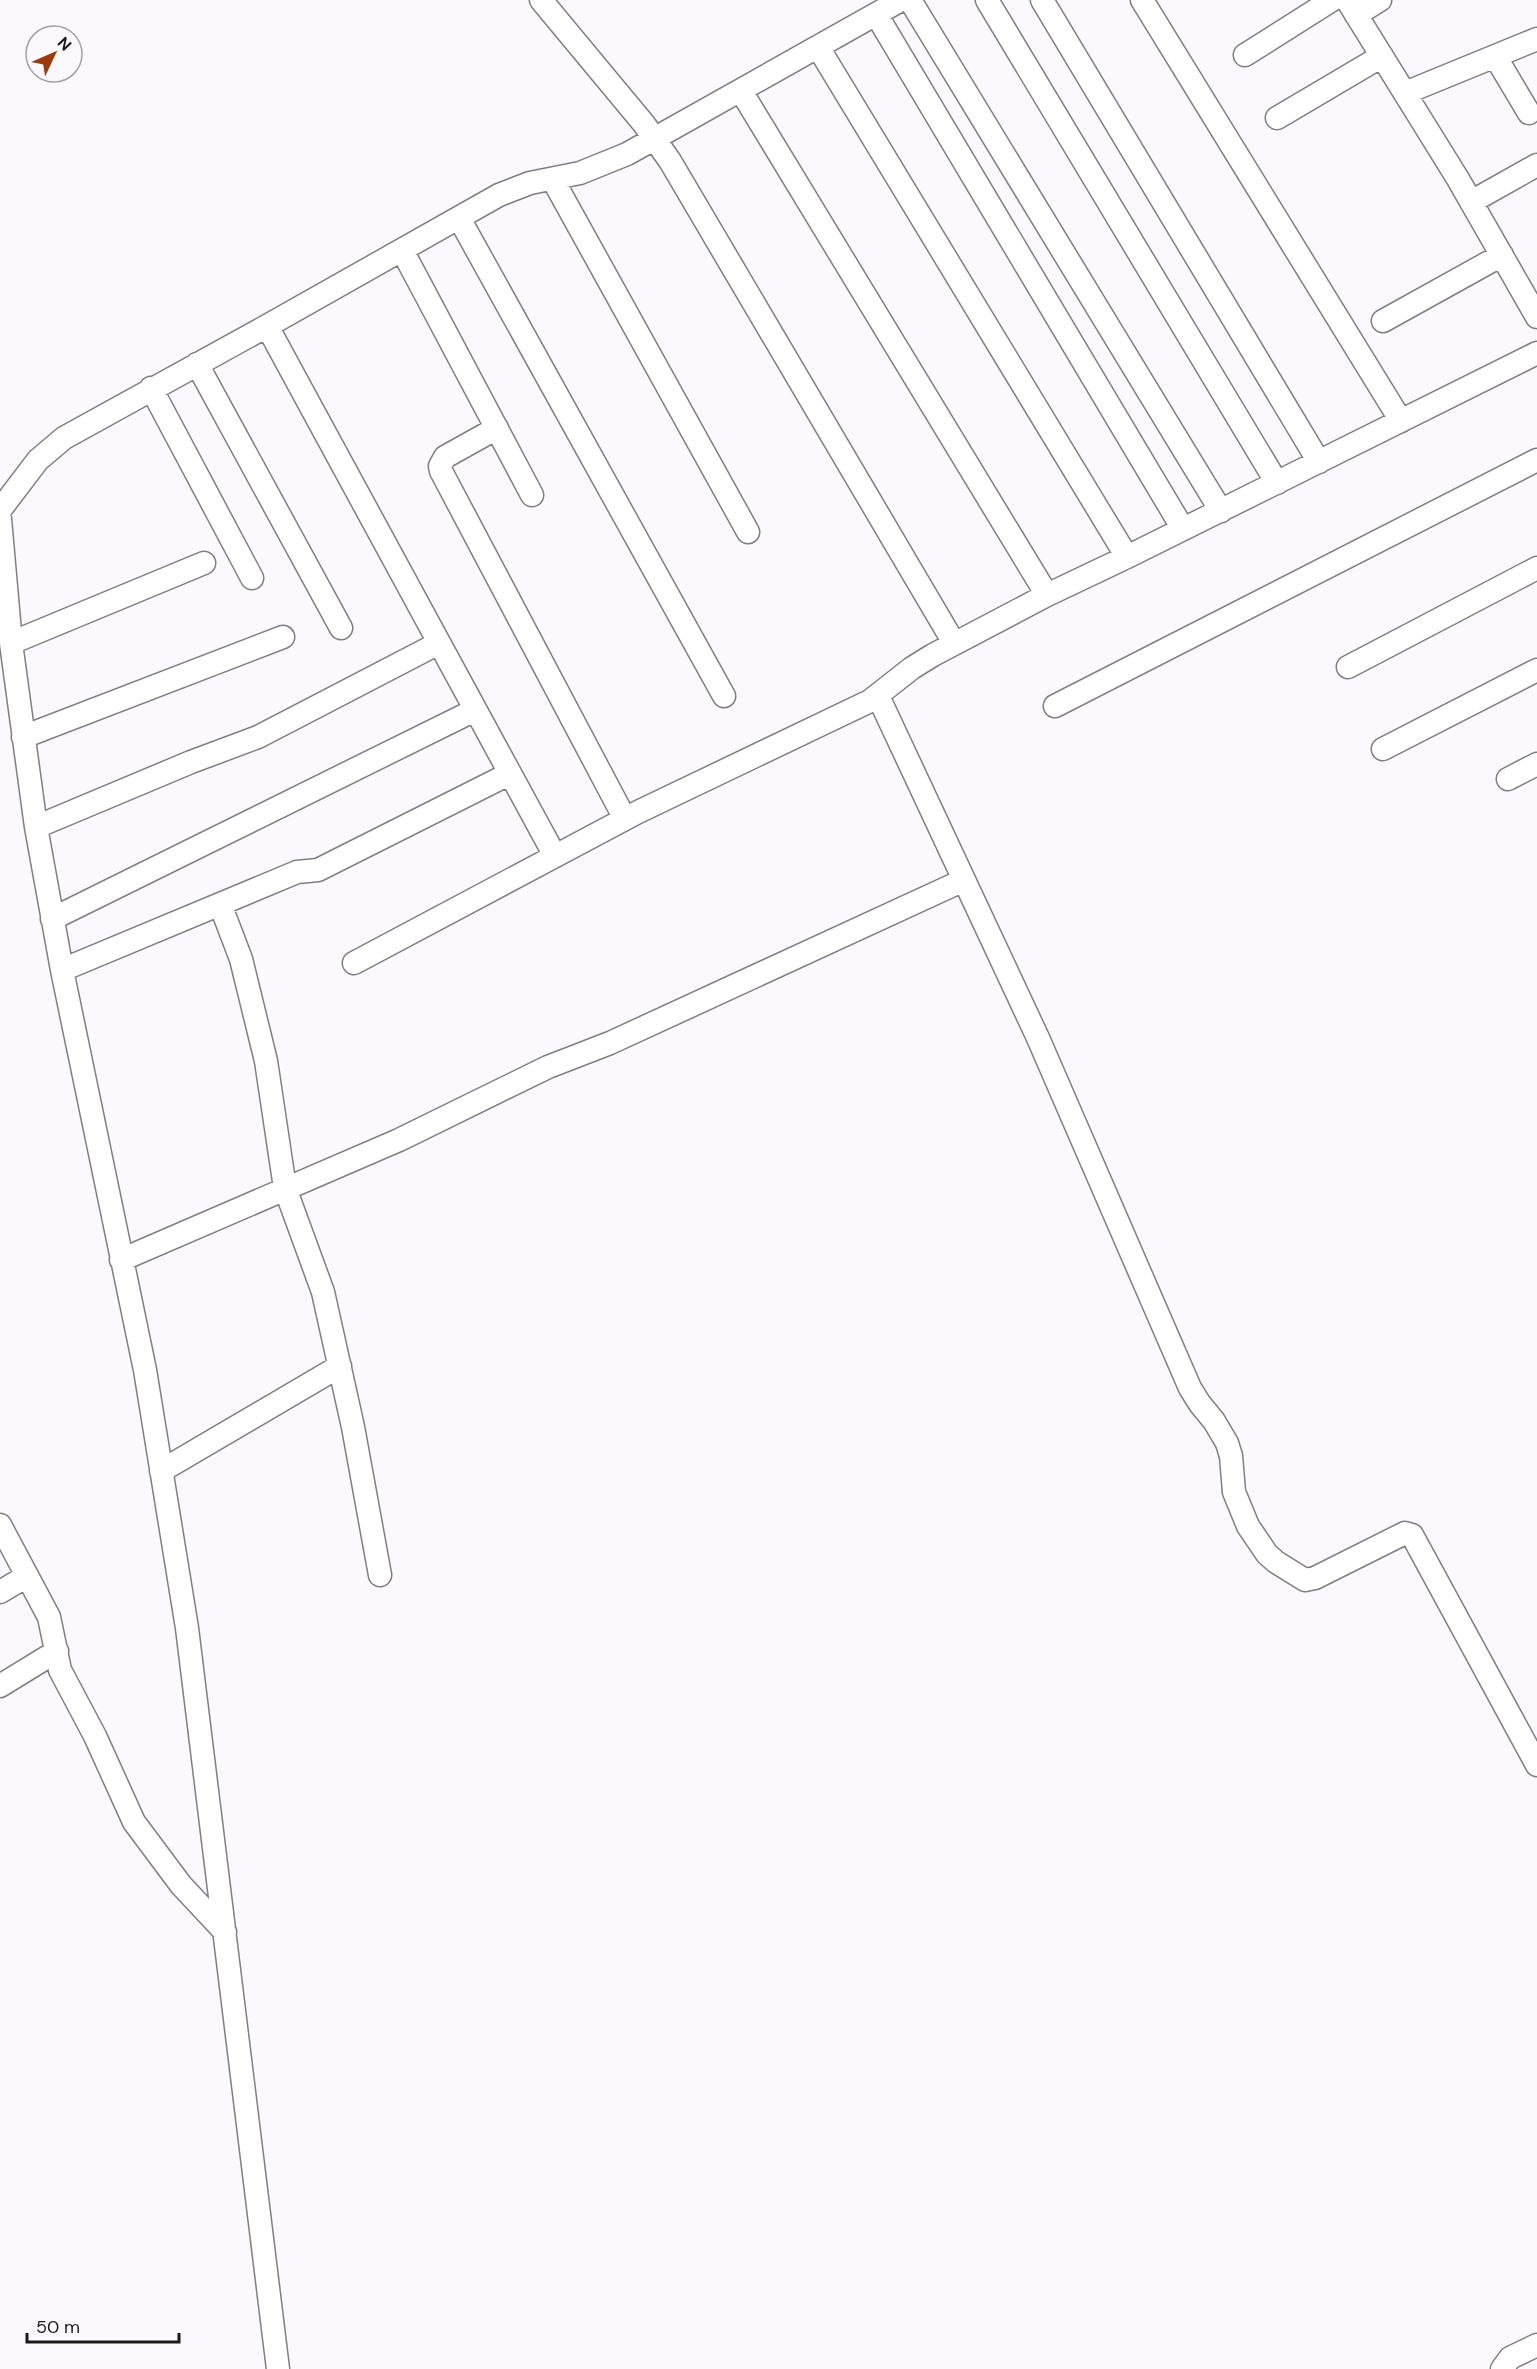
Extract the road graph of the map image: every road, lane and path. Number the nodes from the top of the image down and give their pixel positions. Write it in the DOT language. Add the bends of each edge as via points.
graph roads {
  1 [pos="541,0"];
  2 [pos="901,0"];
  3 [pos="910,0"];
  4 [pos="987,0"];
  5 [pos="1042,0"];
  6 [pos="1332,0"];
  7 [pos="1380,0"];
  8 [pos="1152,4"];
  9 [pos="1351,8"];
  10 [pos="876,15"];
  11 [pos="1537,39"];
  12 [pos="818,47"];
  13 [pos="1245,56"];
  14 [pos="1382,56"];
  15 [pos="1495,56"];
  16 [pos="741,91"];
  17 [pos="1405,93"];
  18 [pos="1529,113"];
  19 [pos="1277,118"];
  20 [pos="656,140"];
  21 [pos="1537,165"];
  22 [pos="553,180"];
  23 [pos="1471,202"];
  24 [pos="459,218"];
  25 [pos="402,250"];
  26 [pos="1502,255"];
  27 [pos="1537,317"];
  28 [pos="1383,321"];
  29 [pos="267,326"];
  30 [pos="1537,353"];
  31 [pos="197,364"];
  32 [pos="151,388"];
  33 [pos="1401,421"];
  34 [pos="497,428"];
  35 [pos="1537,460"];
  36 [pos="1319,462"];
  37 [pos="1277,483"];
  38 [pos="532,495"];
  39 [pos="0,510"];
  40 [pos="1221,511"];
  41 [pos="0,519"];
  42 [pos="1183,529"];
  43 [pos="748,532"];
  44 [pos="1127,557"];
  45 [pos="204,563"];
  46 [pos="1537,568"];
  47 [pos="252,578"];
  48 [pos="1047,595"];
  49 [pos="341,628"];
  50 [pos="283,637"];
  51 [pos="11,643"];
  52 [pos="439,643"];
  53 [pos="954,643"];
  54 [pos="1348,667"];
  55 [pos="1537,670"];
  56 [pos="724,696"];
  57 [pos="878,696"];
  58 [pos="1055,706"];
  59 [pos="475,710"];
  60 [pos="23,737"];
  61 [pos="1383,749"];
  62 [pos="1537,764"];
  63 [pos="509,774"];
  64 [pos="1508,779"];
  65 [pos="625,819"];
  66 [pos="36,827"];
  67 [pos="555,856"];
  68 [pos="964,879"];
  69 [pos="220,904"];
  70 [pos="52,919"];
  71 [pos="354,963"];
  72 [pos="62,970"];
  73 [pos="285,1188"];
  74 [pos="121,1260"];
  75 [pos="340,1366"];
  76 [pos="161,1471"];
  77 [pos="0,1525"];
  78 [pos="380,1575"];
  79 [pos="27,1576"];
  80 [pos="0,1592"];
  81 [pos="57,1651"];
  82 [pos="0,1686"];
  83 [pos="1537,1765"];
  84 [pos="225,1932"];
  85 [pos="1537,2345"];
  86 [pos="278,2369"];
  87 [pos="1502,2369"];
  1 -- 20 [label="street"];
  2 -- 10 [label="street"];
  3 -- 40 [label="street"];
  4 -- 37 [label="street"];
  5 -- 36 [label="street"];
  6 -- 13 [label="street"];
  7 -- 9 [label="street"];
  8 -- 33 [label="street"];
  9 -- 14 [label="street"];
  10 -- 12 [label="street"];
  10 -- 42 [label="street"];
  11 -- 15 [label="street"];
  12 -- 16 [label="street"];
  12 -- 44 [label="street"];
  14 -- 17 [label="street"];
  14 -- 19 [label="street"];
  15 -- 17 [label="street"];
  15 -- 18 [label="street"];
  16 -- 20 [label="street"];
  16 -- 48 [label="street"];
  17 -- 23 [label="street"];
  20 -- 22 [label="street" via="604,165"];
  20 -- 53 [label="street"];
  21 -- 23 [label="street"];
  22 -- 24 [label="street" via="509,190"];
  22 -- 43 [label="street"];
  23 -- 26 [label="street"];
  24 -- 25 [label="street"];
  24 -- 56 [label="street"];
  25 -- 29 [label="street"];
  25 -- 34 [label="street"];
  26 -- 27 [label="street"];
  26 -- 28 [label="street"];
  29 -- 31 [label="street"];
  29 -- 52 [label="street"];
  30 -- 33 [label="street"];
  31 -- 32 [label="street"];
  31 -- 49 [label="street"];
  32 -- 39 [label="street" via="54,444"];
  32 -- 47 [label="street"];
  33 -- 36 [label="street"];
  34 -- 38 [label="street"];
  34 -- 65 [label="street" via="448,454 441,471"];
  35 -- 58 [label="street"];
  36 -- 37 [label="street"];
  37 -- 40 [label="street"];
  40 -- 42 [label="street"];
  41 -- 51 [label="street"];
  42 -- 44 [label="street"];
  44 -- 48 [label="street"];
  45 -- 51 [label="street"];
  46 -- 54 [label="street"];
  48 -- 53 [label="street"];
  50 -- 60 [label="street"];
  51 -- 60 [label="street"];
  52 -- 59 [label="street"];
  52 -- 66 [label="street" via="258,736"];
  53 -- 57 [label="street" via="912,668"];
  55 -- 61 [label="street"];
  57 -- 65 [label="street"];
  57 -- 68 [label="street"];
  59 -- 63 [label="street"];
  59 -- 70 [label="street"];
  60 -- 66 [label="street"];
  62 -- 64 [label="street"];
  63 -- 67 [label="street"];
  63 -- 69 [label="street" via="315,871 297,872"];
  65 -- 67 [label="street"];
  66 -- 70 [label="street"];
  67 -- 71 [label="street"];
  68 -- 73 [label="street" via="609,1043 548,1067 399,1140"];
  68 -- 83 [label="street" via="1038,1038 1190,1388 1227,1443 1234,1492 1248,1526 1272,1558 1305,1580 1405,1533 1412,1535"];
  69 -- 72 [label="street"];
  69 -- 73 [label="street" via="241,959 266,1061"];
  70 -- 72 [label="street"];
  72 -- 74 [label="street"];
  73 -- 74 [label="street"];
  73 -- 75 [label="street" via="323,1293"];
  74 -- 76 [label="street" via="145,1370"];
  75 -- 76 [label="street"];
  75 -- 78 [label="street"];
  76 -- 84 [label="street" via="187,1628"];
  77 -- 79 [label="street"];
  79 -- 80 [label="street"];
  79 -- 81 [label="street" via="49,1617"];
  81 -- 82 [label="street"];
  81 -- 84 [label="street" via="60,1670 134,1822 181,1885"];
  84 -- 86 [label="street"];
  85 -- 87 [label="street" via="1510,2358"];
}
